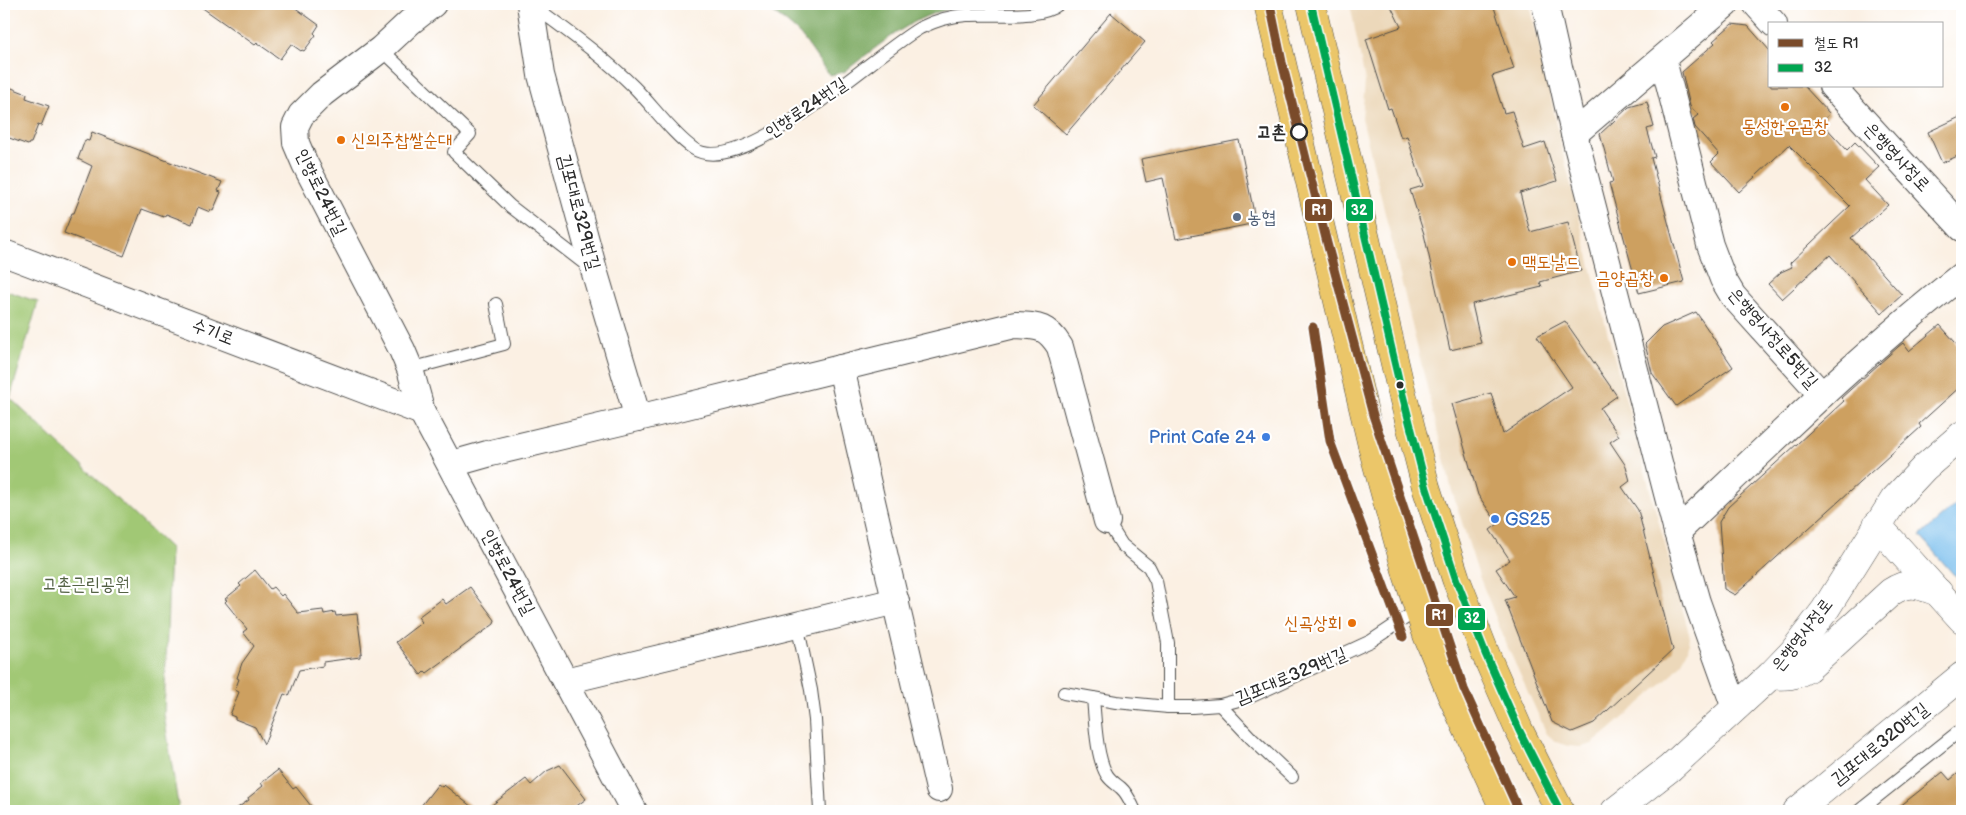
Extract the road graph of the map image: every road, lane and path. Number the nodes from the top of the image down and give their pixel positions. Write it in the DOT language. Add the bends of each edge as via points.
graph roads {
  1 [pos="433,4"];
  2 [pos="530,4"];
  3 [pos="1059,4"];
  4 [pos="1268,4"];
  5 [pos="1311,4"];
  6 [pos="1546,4"];
  7 [pos="1726,4"];
  8 [pos="1756,4"];
  9 [pos="1772,22"];
  10 [pos="381,49"];
  11 [pos="1663,60"];
  12 [pos="1834,88"];
  13 [pos="1574,134"];
  14 [pos="1962,228"];
  15 [pos="4,252"];
  16 [pos="594,270"];
  17 [pos="1962,275"];
  18 [pos="496,304"];
  19 [pos="841,368"];
  20 [pos="410,369"];
  21 [pos="1822,395"];
  22 [pos="422,412"];
  23 [pos="638,418"];
  24 [pos="1962,435"];
  25 [pos="452,464"];
  26 [pos="1107,521"];
  27 [pos="1877,526"];
  28 [pos="1677,532"];
  29 [pos="1938,592"];
  30 [pos="896,601"];
  31 [pos="1419,609"];
  32 [pos="1962,619"];
  33 [pos="797,624"];
  34 [pos="1771,676"];
  35 [pos="1962,676"];
  36 [pos="564,680"];
  37 [pos="1064,693"];
  38 [pos="1093,698"];
  39 [pos="1220,705"];
  40 [pos="1168,707"];
  41 [pos="1735,708"];
  42 [pos="1962,729"];
  43 [pos="1292,777"];
  44 [pos="939,789"];
  45 [pos="634,811"];
  46 [pos="820,811"];
  47 [pos="1134,811"];
  48 [pos="1505,811"];
  49 [pos="1560,811"];
  50 [pos="1615,811"];
  51 [pos="1797,811"];
  52 [pos="1859,811"];
  1 -- 10 [label="street, 인향로24번길"];
  2 -- 3 [label="lane, 인향로24번길" via="596,52 695,150 710,154 756,142 784,126 932,22 966,15 1040,12"];
  2 -- 16 [label="street, 김포대로329번길" via="541,75"];
  4 -- 31 [label="main road" via="1373,450"];
  5 -- 49 [label="main road" via="1396,372 1426,487 1456,580 1486,655"];
  6 -- 13 [label="street"];
  7 -- 11 [label="street"];
  8 -- 9 [label="street"];
  10 -- 16 [label="lane" via="470,134 454,152 510,206"];
  10 -- 20 [label="street, 인향로24번길" via="322,94 301,115 295,127 296,143"];
  11 -- 13 [label="street"];
  11 -- 21 [label="street, 은행영사정로5번길" via="1710,245 1723,279 1734,296"];
  12 -- 14 [label="street, 은행영사정로"];
  13 -- 28 [label="street"];
  15 -- 22 [label="street, 수기로"];
  16 -- 23 [label="street, 김포대로329번길"];
  17 -- 21 [label="street"];
  18 -- 20 [label="lane" via="504,344"];
  19 -- 23 [label="street"];
  19 -- 26 [label="street" via="1016,325 1036,326 1052,334 1060,347"];
  19 -- 30 [label="street"];
  20 -- 22 [label="street, 인향로24번길"];
  21 -- 28 [label="street, 은행영사정로5번길"];
  22 -- 25 [label="street, 인향로24번길"];
  23 -- 25 [label="street"];
  24 -- 27 [label="street, 은행영사정로" via="1894,500"];
  25 -- 36 [label="street, 인향로24번길"];
  26 -- 40 [label="lane" via="1122,545 1148,567 1156,582 1168,643"];
  27 -- 29 [label="street"];
  27 -- 34 [label="street, 은행영사정로" via="1825,610"];
  28 -- 41 [label="street" via="1697,602"];
  29 -- 32 [label="street"];
  29 -- 34 [label="street" via="1910,584 1901,586 1808,668 1787,677"];
  30 -- 33 [label="street"];
  30 -- 44 [label="street"];
  31 -- 39 [label="lane, 김포대로329번길" via="1371,641 1250,697"];
  31 -- 48 [label="main road" via="1451,694"];
  33 -- 36 [label="street"];
  33 -- 46 [label="lane" via="816,720"];
  34 -- 41 [label="street, 은행영사정로"];
  35 -- 51 [label="street, 김포대로320번길"];
  36 -- 45 [label="street, 인향로24번길"];
  37 -- 38 [label="lane, 김포대로329번길"];
  38 -- 40 [label="lane, 김포대로329번길"];
  38 -- 47 [label="lane" via="1096,738 1105,772 1128,797"];
  39 -- 40 [label="lane, 김포대로329번길"];
  39 -- 43 [label="lane"];
  41 -- 50 [label="street, 은행영사정로" via="1670,768"];
  42 -- 52 [label="lane"];
}
